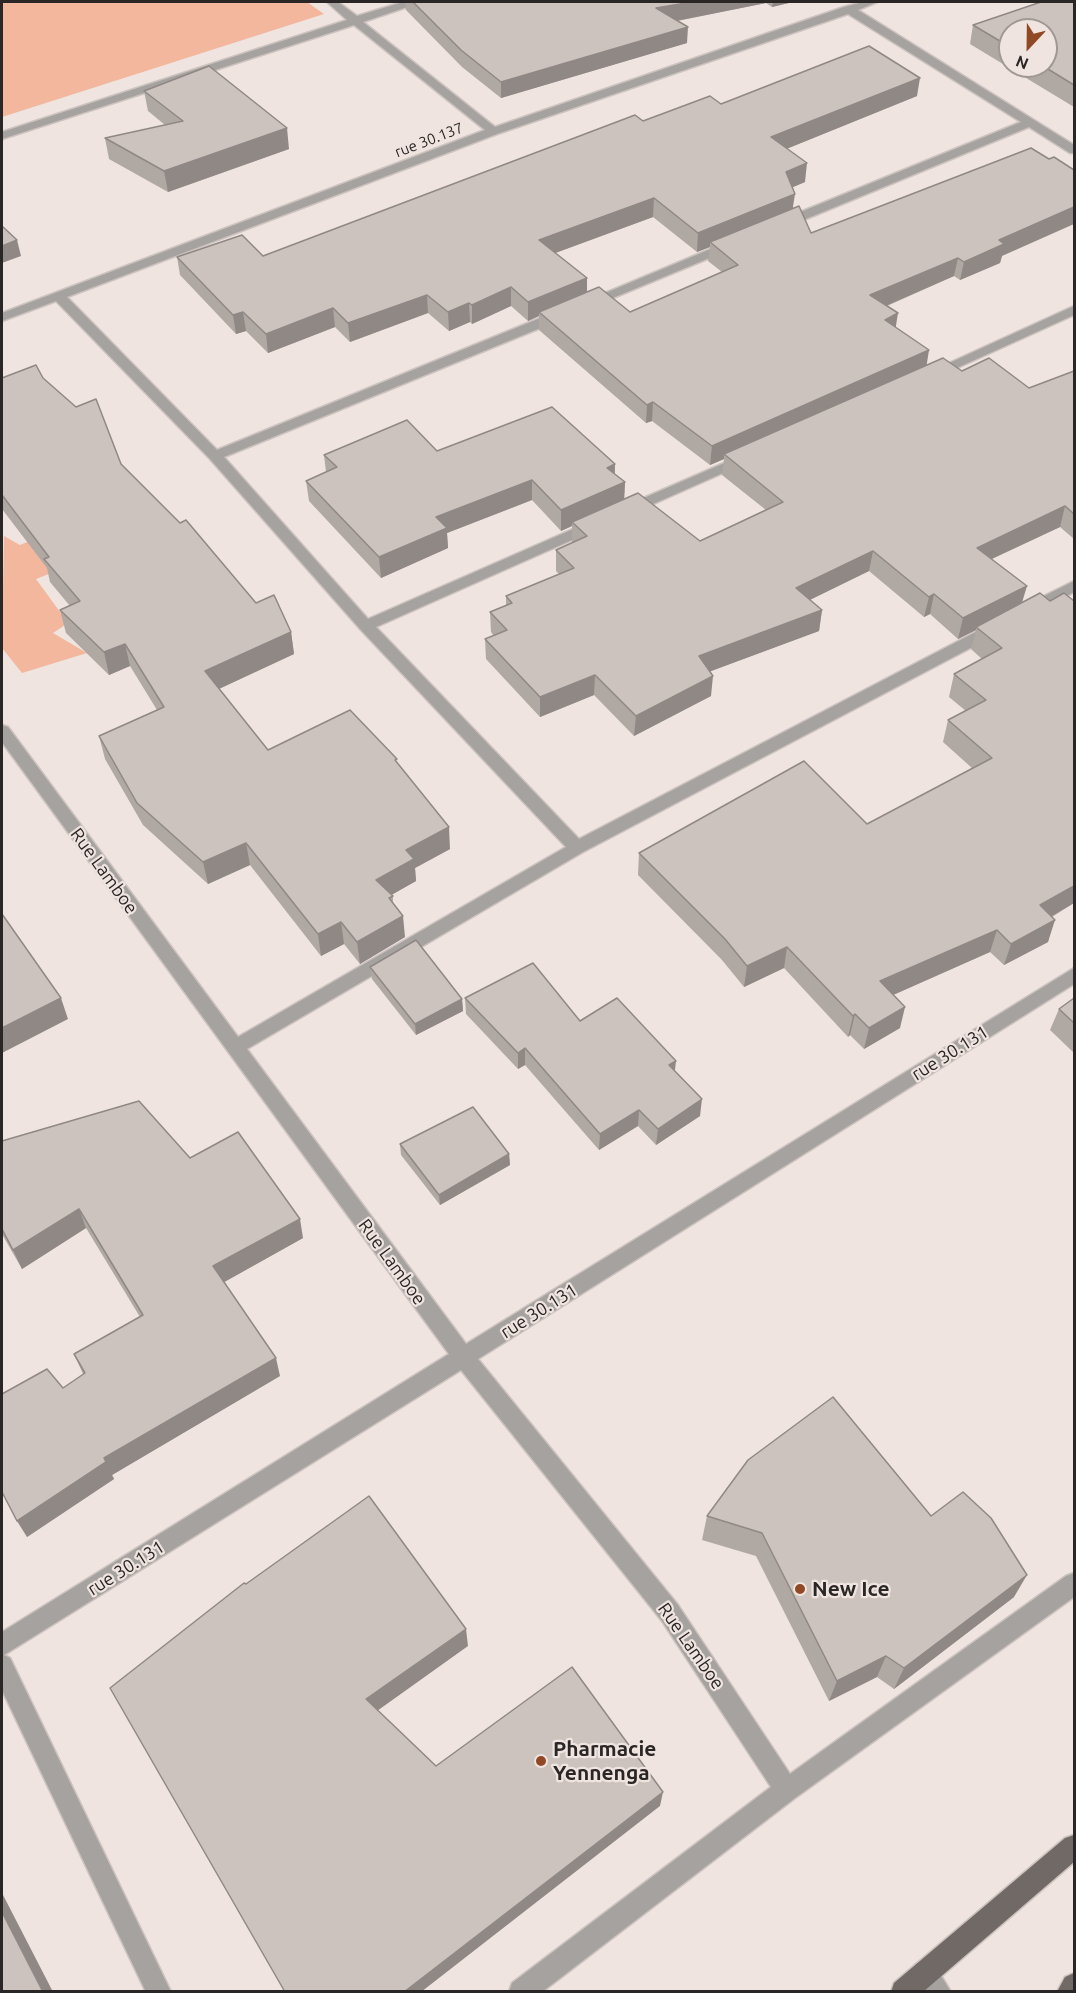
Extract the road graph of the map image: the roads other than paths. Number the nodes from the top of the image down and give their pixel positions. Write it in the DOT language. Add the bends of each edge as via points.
graph roads {
  1 [pos="332,2"];
  2 [pos="412,2"];
  3 [pos="872,2"];
  4 [pos="849,9"];
  5 [pos="356,20"];
  6 [pos="1029,123"];
  7 [pos="493,131"];
  8 [pos="2,136"];
  9 [pos="1074,150"];
  10 [pos="765,231"];
  11 [pos="743,240"];
  12 [pos="60,297"];
  13 [pos="1074,310"];
  14 [pos="2,317"];
  15 [pos="914,382"];
  16 [pos="763,450"];
  17 [pos="215,456"];
  18 [pos="1074,586"];
  19 [pos="366,626"];
  20 [pos="2,731"];
  21 [pos="577,848"];
  22 [pos="1074,975"];
  23 [pos="234,1048"];
  24 [pos="464,1358"];
  25 [pos="1074,1584"];
  26 [pos="2,1645"];
  27 [pos="2,1666"];
  28 [pos="788,1790"];
  29 [pos="1074,1847"];
  30 [pos="932,1982"];
  31 [pos="1074,1986"];
  32 [pos="159,1992"];
  33 [pos="521,1992"];
  34 [pos="903,1992"];
  35 [pos="1069,1992"];
  1 -- 5 [label="street"];
  2 -- 5 [label="street"];
  3 -- 4 [label="street, rue 30.137"];
  4 -- 6 [label="street"];
  4 -- 7 [label="street, rue 30.137"];
  5 -- 7 [label="street"];
  5 -- 8 [label="street"];
  6 -- 9 [label="street"];
  6 -- 10 [label="street"];
  7 -- 12 [label="street, rue 30.137"];
  11 -- 17 [label="street"];
  12 -- 14 [label="street, rue 30.137"];
  12 -- 17 [label="street"];
  13 -- 15 [label="street"];
  16 -- 19 [label="street"];
  17 -- 19 [label="street"];
  18 -- 21 [label="street"];
  19 -- 21 [label="street"];
  20 -- 23 [label="street, Rue Lamboe"];
  21 -- 23 [label="street"];
  22 -- 24 [label="street, rue 30.131"];
  23 -- 24 [label="street, Rue Lamboe"];
  24 -- 26 [label="street, rue 30.131"];
  24 -- 28 [label="street, Rue Lamboe" via="670,1613"];
  25 -- 28 [label="street"];
  27 -- 32 [label="street"];
  28 -- 33 [label="street"];
  29 -- 30 [label="main road"];
  30 -- 34 [label="main road"];
  31 -- 35 [label="main road"];
}
